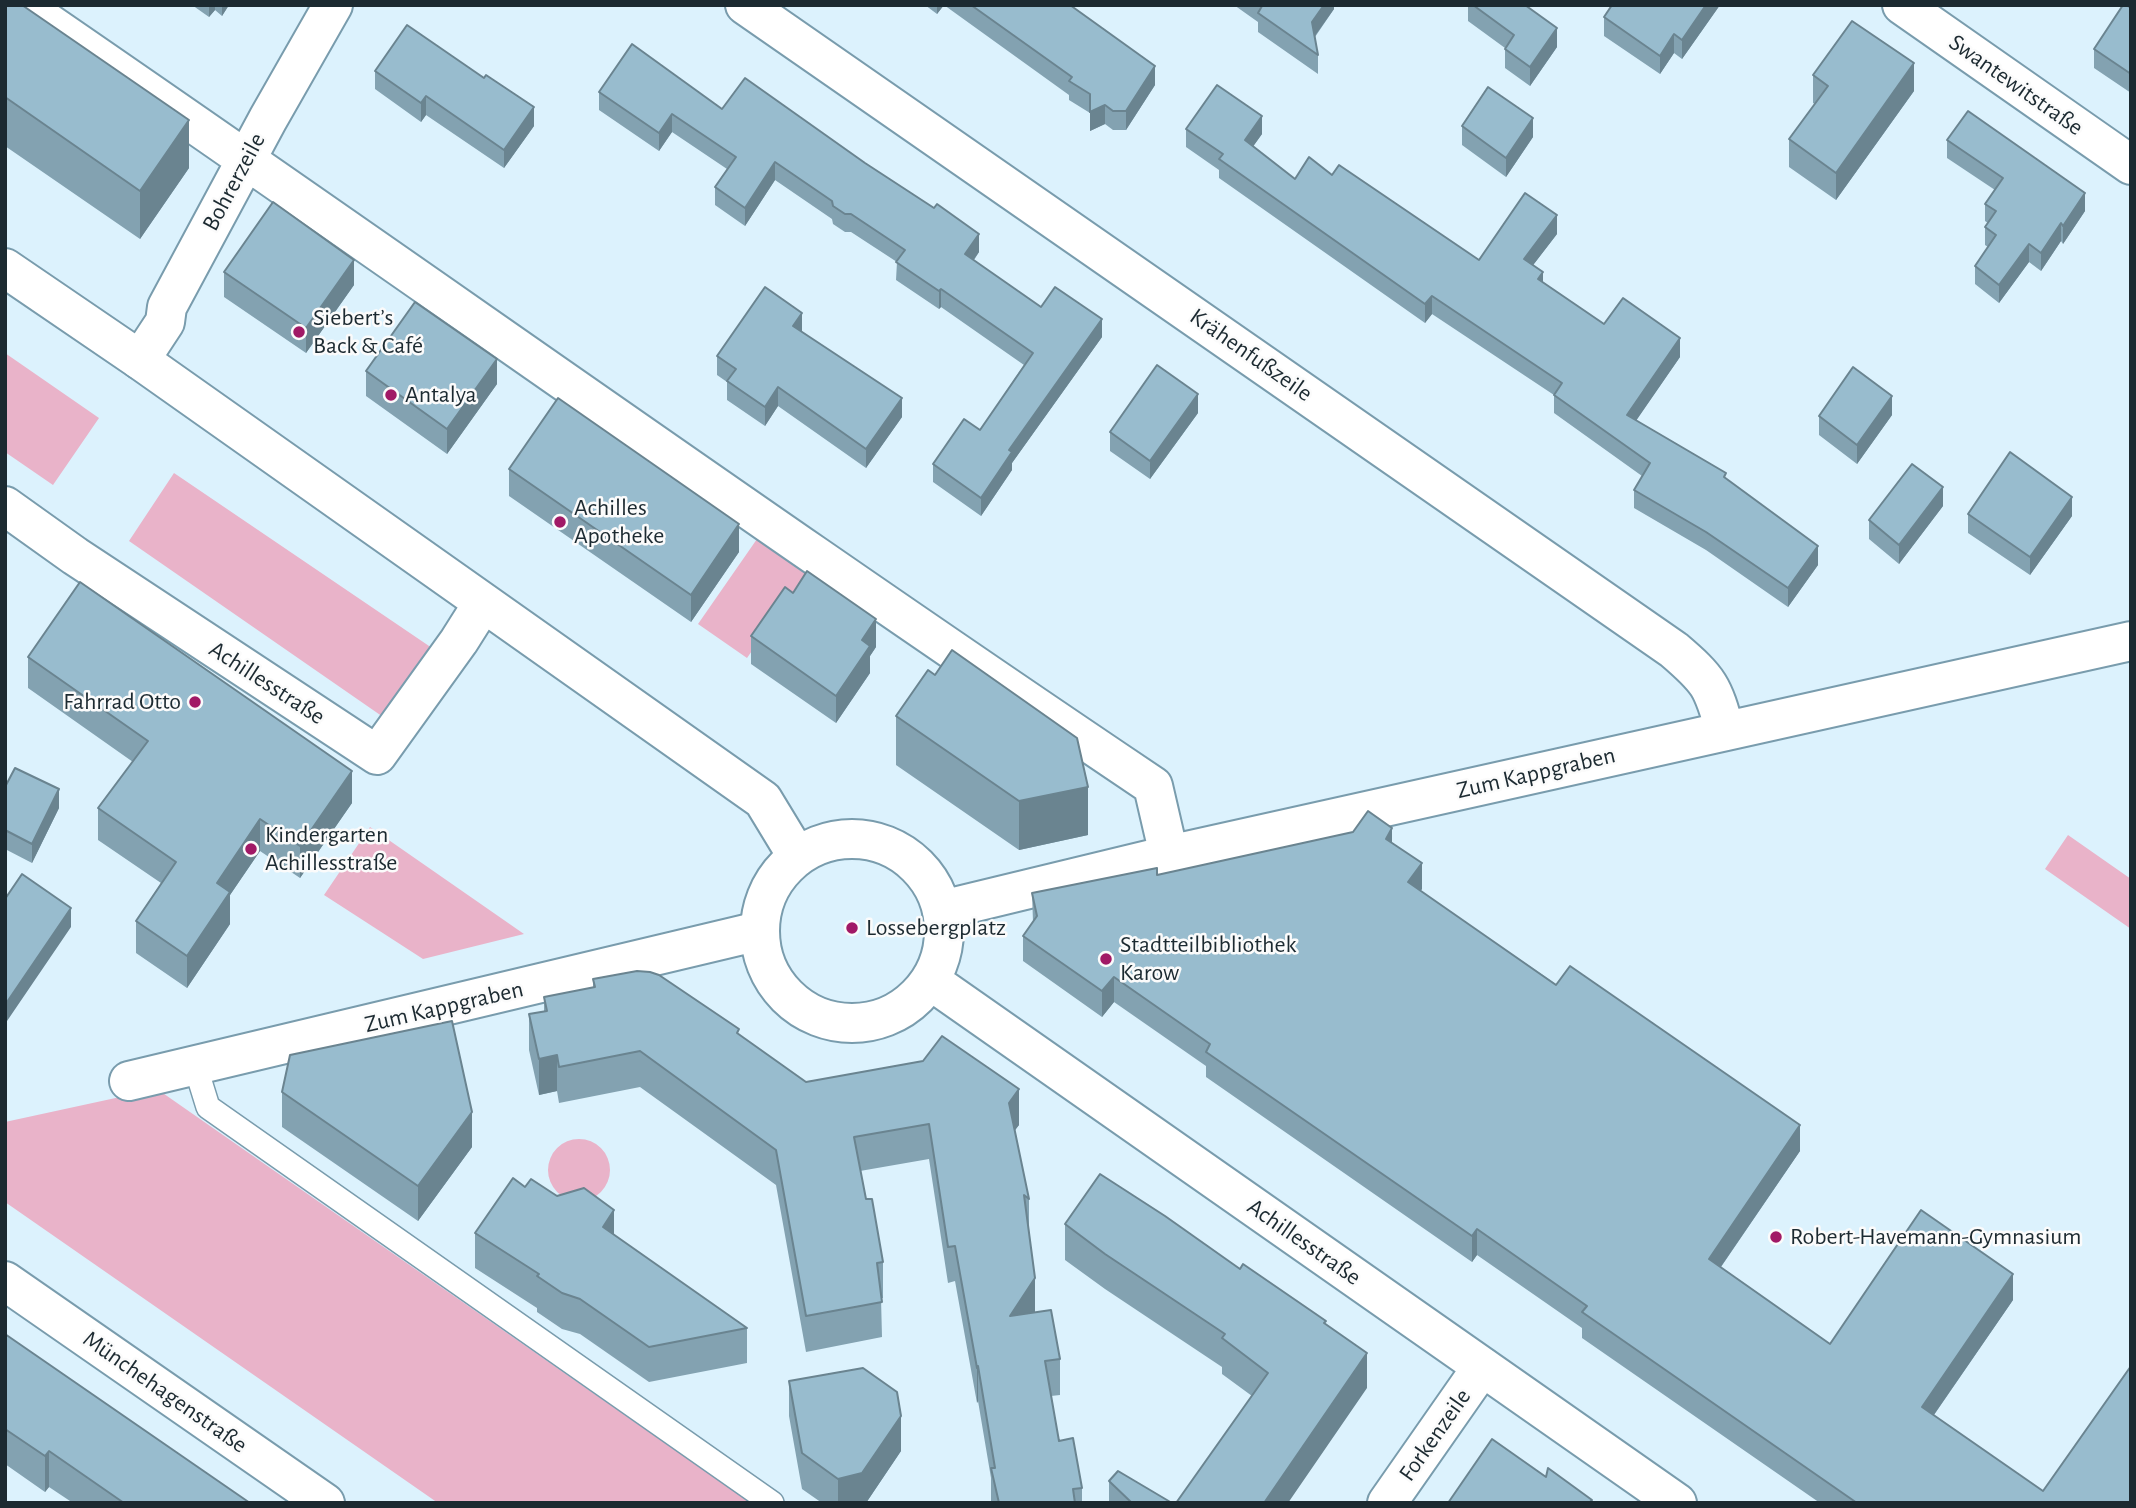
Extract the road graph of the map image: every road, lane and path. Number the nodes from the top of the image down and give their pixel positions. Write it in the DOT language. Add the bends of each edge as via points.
graph roads {
  1 [pos="22,5"];
  2 [pos="333,5"];
  3 [pos="745,5"];
  4 [pos="1902,5"];
  5 [pos="247,160"];
  6 [pos="2131,165"];
  7 [pos="5,268"];
  8 [pos="140,360"];
  9 [pos="5,506"];
  10 [pos="483,603"];
  11 [pos="2131,641"];
  12 [pos="1725,731"];
  13 [pos="1169,855"];
  14 [pos="797,856"];
  15 [pos="942,910"];
  16 [pos="759,931"];
  17 [pos="931,981"];
  18 [pos="195,1065"];
  19 [pos="129,1080"];
  20 [pos="5,1281"];
  21 [pos="1482,1367"];
  22 [pos="325,1503"];
  23 [pos="772,1503"];
  24 [pos="1387,1503"];
  25 [pos="1677,1503"];
  1 -- 5 [label="street"];
  2 -- 5 [label="street, Bohrerzeile"];
  3 -- 12 [label="street, Krähenfußzeile" via="1674,650 1702,673 1716,696"];
  4 -- 6 [label="street, Swantewitstraße"];
  5 -- 8 [label="street, Bohrerzeile" via="167,307 165,321"];
  5 -- 13 [label="street" via="1153,786"];
  7 -- 8 [label="street"];
  8 -- 10 [label="street"];
  9 -- 10 [label="street, Achillesstraße" via="377,755"];
  10 -- 14 [label="street" via="763,800"];
  11 -- 12 [label="street, Zum Kappgraben"];
  12 -- 13 [label="street, Zum Kappgraben"];
  13 -- 15 [label="street, Zum Kappgraben"];
  14 -- 15 [label="street" via="820,843 860,838 898,849 929,876"];
  14 -- 16 [label="street" via="776,877 764,903"];
  15 -- 17 [label="street" via="944,949"];
  16 -- 17 [label="street" via="765,963 782,991 807,1012 837,1023 870,1022 904,1008"];
  16 -- 18 [label="street, Zum Kappgraben"];
  17 -- 21 [label="street, Achillesstraße"];
  18 -- 19 [label="street, Zum Kappgraben"];
  18 -- 23 [label="lane" via="208,1107"];
  20 -- 22 [label="street, Münchehagenstraße"];
  21 -- 24 [label="street, Forkenzeile"];
  21 -- 25 [label="street, Achillesstraße"];
}
